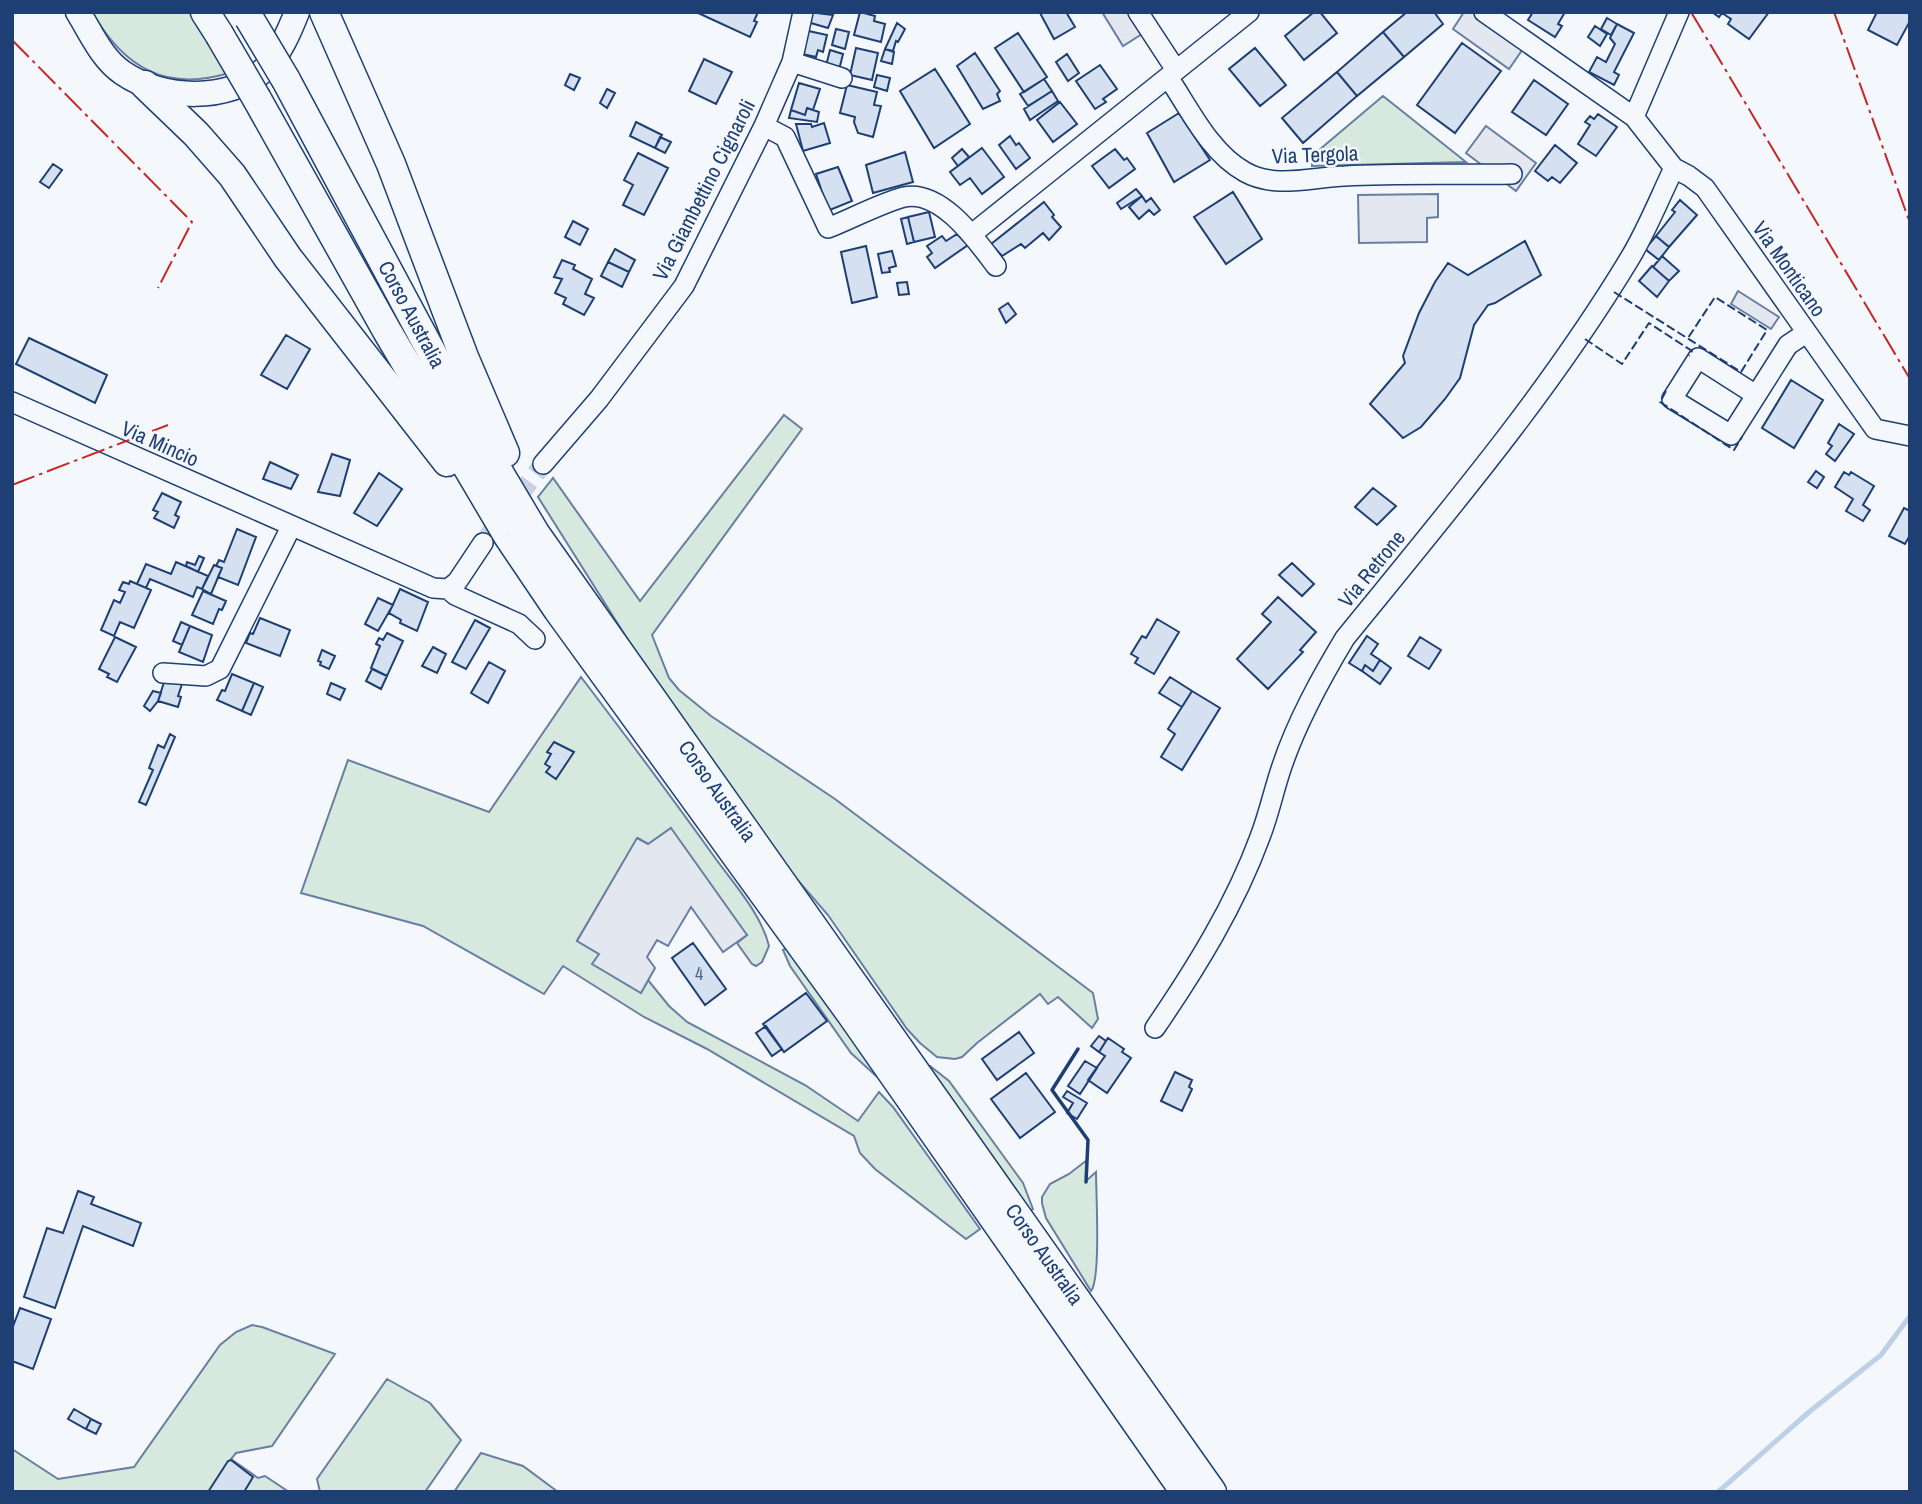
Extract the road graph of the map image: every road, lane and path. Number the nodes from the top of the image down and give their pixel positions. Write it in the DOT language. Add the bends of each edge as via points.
graph roads {
  1 [pos="78,12"];
  2 [pos="297,12"];
  3 [pos="324,12"];
  4 [pos="803,12"];
  5 [pos="1138,12"];
  6 [pos="1249,12"];
  7 [pos="1484,12"];
  8 [pos="1679,12"];
  9 [pos="247,15"];
  10 [pos="212,23"];
  11 [pos="792,62"];
  12 [pos="1172,73"];
  13 [pos="842,78"];
  14 [pos="145,85"];
  15 [pos="1634,117"];
  16 [pos="764,126"];
  17 [pos="1674,167"];
  18 [pos="1512,174"];
  19 [pos="972,234"];
  20 [pos="996,266"];
  21 [pos="1806,333"];
  22 [pos="1756,395"];
  23 [pos="12,402"];
  24 [pos="1910,436"];
  25 [pos="543,464"];
  26 [pos="291,527"];
  27 [pos="495,539"];
  28 [pos="448,589"];
  29 [pos="582,601"];
  30 [pos="536,639"];
  31 [pos="163,673"];
  32 [pos="1155,1028"];
  33 [pos="1185,1492"];
  34 [pos="1212,1492"];
  1 -- 14 [label="main road" via="104,55 121,72"];
  2 -- 14 [label="main road" via="287,38 264,69 234,88 191,95"];
  3 -- 29 [label="highway" via="391,164 496,434"];
  4 -- 11 [label="street, Via Giambettino Cignaroli"];
  5 -- 12 [label="street, Via Tergola"];
  6 -- 12 [label="street"];
  7 -- 15 [label="street"];
  8 -- 15 [label="street"];
  9 -- 29 [label="highway, Corso Australia, bridge" via="508,490"];
  10 -- 27 [label="highway, Corso Australia, bridge" via="387,331"];
  11 -- 13 [label="street"];
  11 -- 16 [label="street, Via Giambettino Cignaroli"];
  12 -- 18 [label="street, Via Tergola" via="1214,145 1245,172 1263,180"];
  12 -- 19 [label="street"];
  14 -- 27 [label="highway" via="232,175 288,258 439,451"];
  15 -- 17 [label="street, Via Monticano"];
  16 -- 19 [label="street" via="785,137 828,228 906,197 920,197 940,205"];
  16 -- 25 [label="street, Via Giambettino Cignaroli" via="684,286"];
  17 -- 21 [label="street, Via Monticano" via="1705,188"];
  17 -- 32 [label="street, Via Retrone" via="1632,255 1580,338 1530,408 1346,638 1321,678 1230,903 1196,968"];
  19 -- 20 [label="street"];
  21 -- 22 [label="street" via="1788,345"];
  21 -- 24 [label="street, Via Monticano" via="1875,429"];
  23 -- 26 [label="street, Via Mincio"];
  26 -- 28 [label="street, Via Mincio" via="433,588"];
  26 -- 31 [label="street" via="220,669 206,676"];
  27 -- 28 [label="street"];
  27 -- 33 [label="highway, Corso Australia" via="558,610 851,1014"];
  28 -- 30 [label="street, Via Mincio" via="519,624"];
  29 -- 34 [label="highway, Corso Australia"];
}
